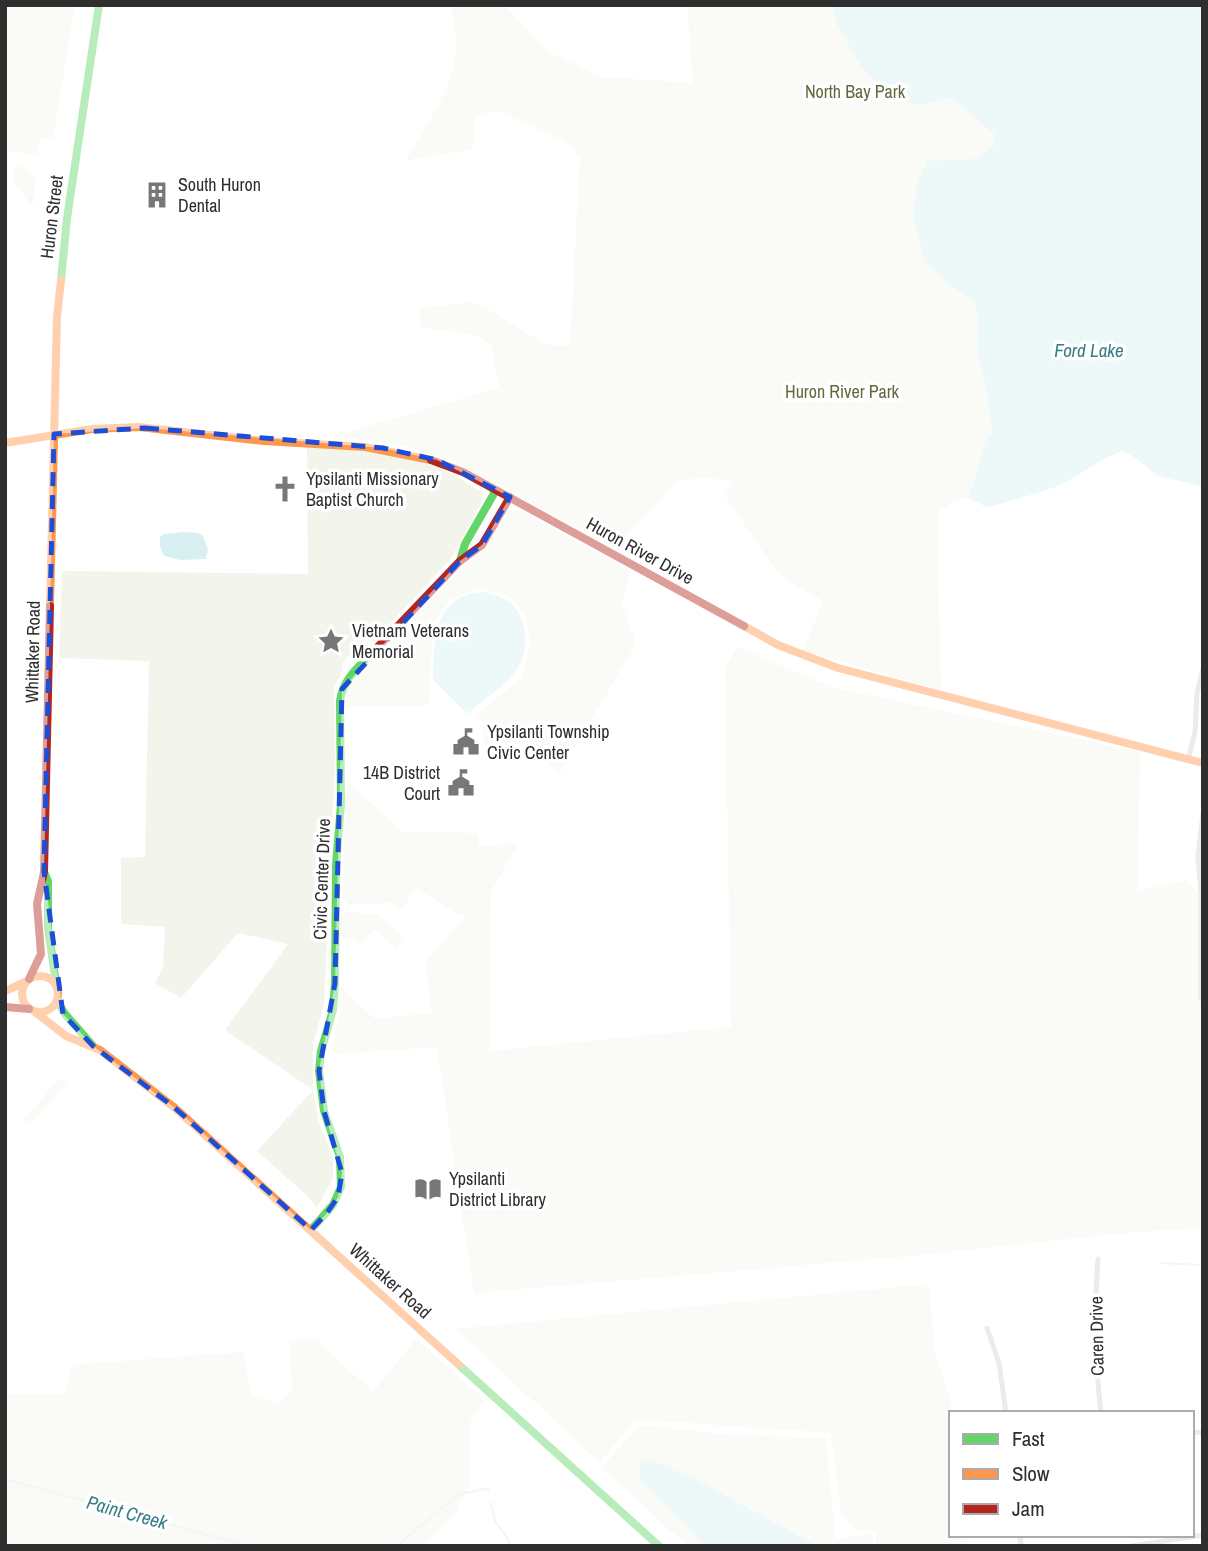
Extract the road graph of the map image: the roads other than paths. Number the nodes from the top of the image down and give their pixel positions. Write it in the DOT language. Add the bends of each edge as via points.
graph roads {
  1 [pos="99,5"];
  2 [pos="54,434"];
  3 [pos="5,443"];
  4 [pos="496,490"];
  5 [pos="510,497"];
  6 [pos="460,561"];
  7 [pos="1203,668"];
  8 [pos="1188,760"];
  9 [pos="1203,763"];
  10 [pos="1203,813"];
  11 [pos="44,872"];
  12 [pos="28,980"];
  13 [pos="56,984"];
  14 [pos="5,991"];
  15 [pos="1201,999"];
  16 [pos="58,1001"];
  17 [pos="5,1007"];
  18 [pos="32,1011"];
  19 [pos="93,1046"];
  20 [pos="311,1230"];
  21 [pos="1098,1259"];
  22 [pos="987,1328"];
  23 [pos="1006,1411"];
  24 [pos="1101,1411"];
  25 [pos="1190,1537"];
  26 [pos="659,1546"];
  27 [pos="1132,1546"];
  1 -- 2 [label="main road, Huron Street" via="61,267"];
  2 -- 3 [label="main road, Huron River Drive"];
  2 -- 4 [label="main road, Huron River Drive" via="145,428 383,448 438,460"];
  2 -- 11 [label="main road, Whittaker Road"];
  4 -- 5 [label="main road, Huron River Drive"];
  4 -- 6 [label="main road, Civic Center Drive"];
  5 -- 6 [label="main road, Civic Center Drive" via="482,545"];
  5 -- 8 [label="main road, Huron River Drive" via="807,658"];
  6 -- 20 [label="main road, Civic Center Drive" via="350,675 342,689 335,983 320,1071 324,1111 340,1157 341,1187 333,1205"];
  7 -- 8 [label="street"];
  8 -- 9 [label="main road, Huron River Drive"];
  10 -- 15 [label="street" via="1198,857"];
  11 -- 12 [label="main road, Whittaker Road" via="37,904 41,953"];
  11 -- 13 [label="main road, Whittaker Road"];
  12 -- 13 [label="main road" via="49,977"];
  12 -- 14 [label="main road"];
  12 -- 18 [label="main road" via="21,995"];
  13 -- 16 [label="main road"];
  16 -- 18 [label="main road" via="51,1009"];
  16 -- 19 [label="main road, Whittaker Road" via="63,1014"];
  17 -- 18 [label="main road"];
  18 -- 19 [label="main road, Whittaker Road" via="66,1036"];
  19 -- 20 [label="main road, Whittaker Road" via="175,1108"];
  20 -- 26 [label="main road, Whittaker Road"];
  21 -- 24 [label="street, Caren Drive" via="1094,1310"];
  22 -- 23 [label="street" via="999,1363"];
  25 -- 27 [label="street"];
}
